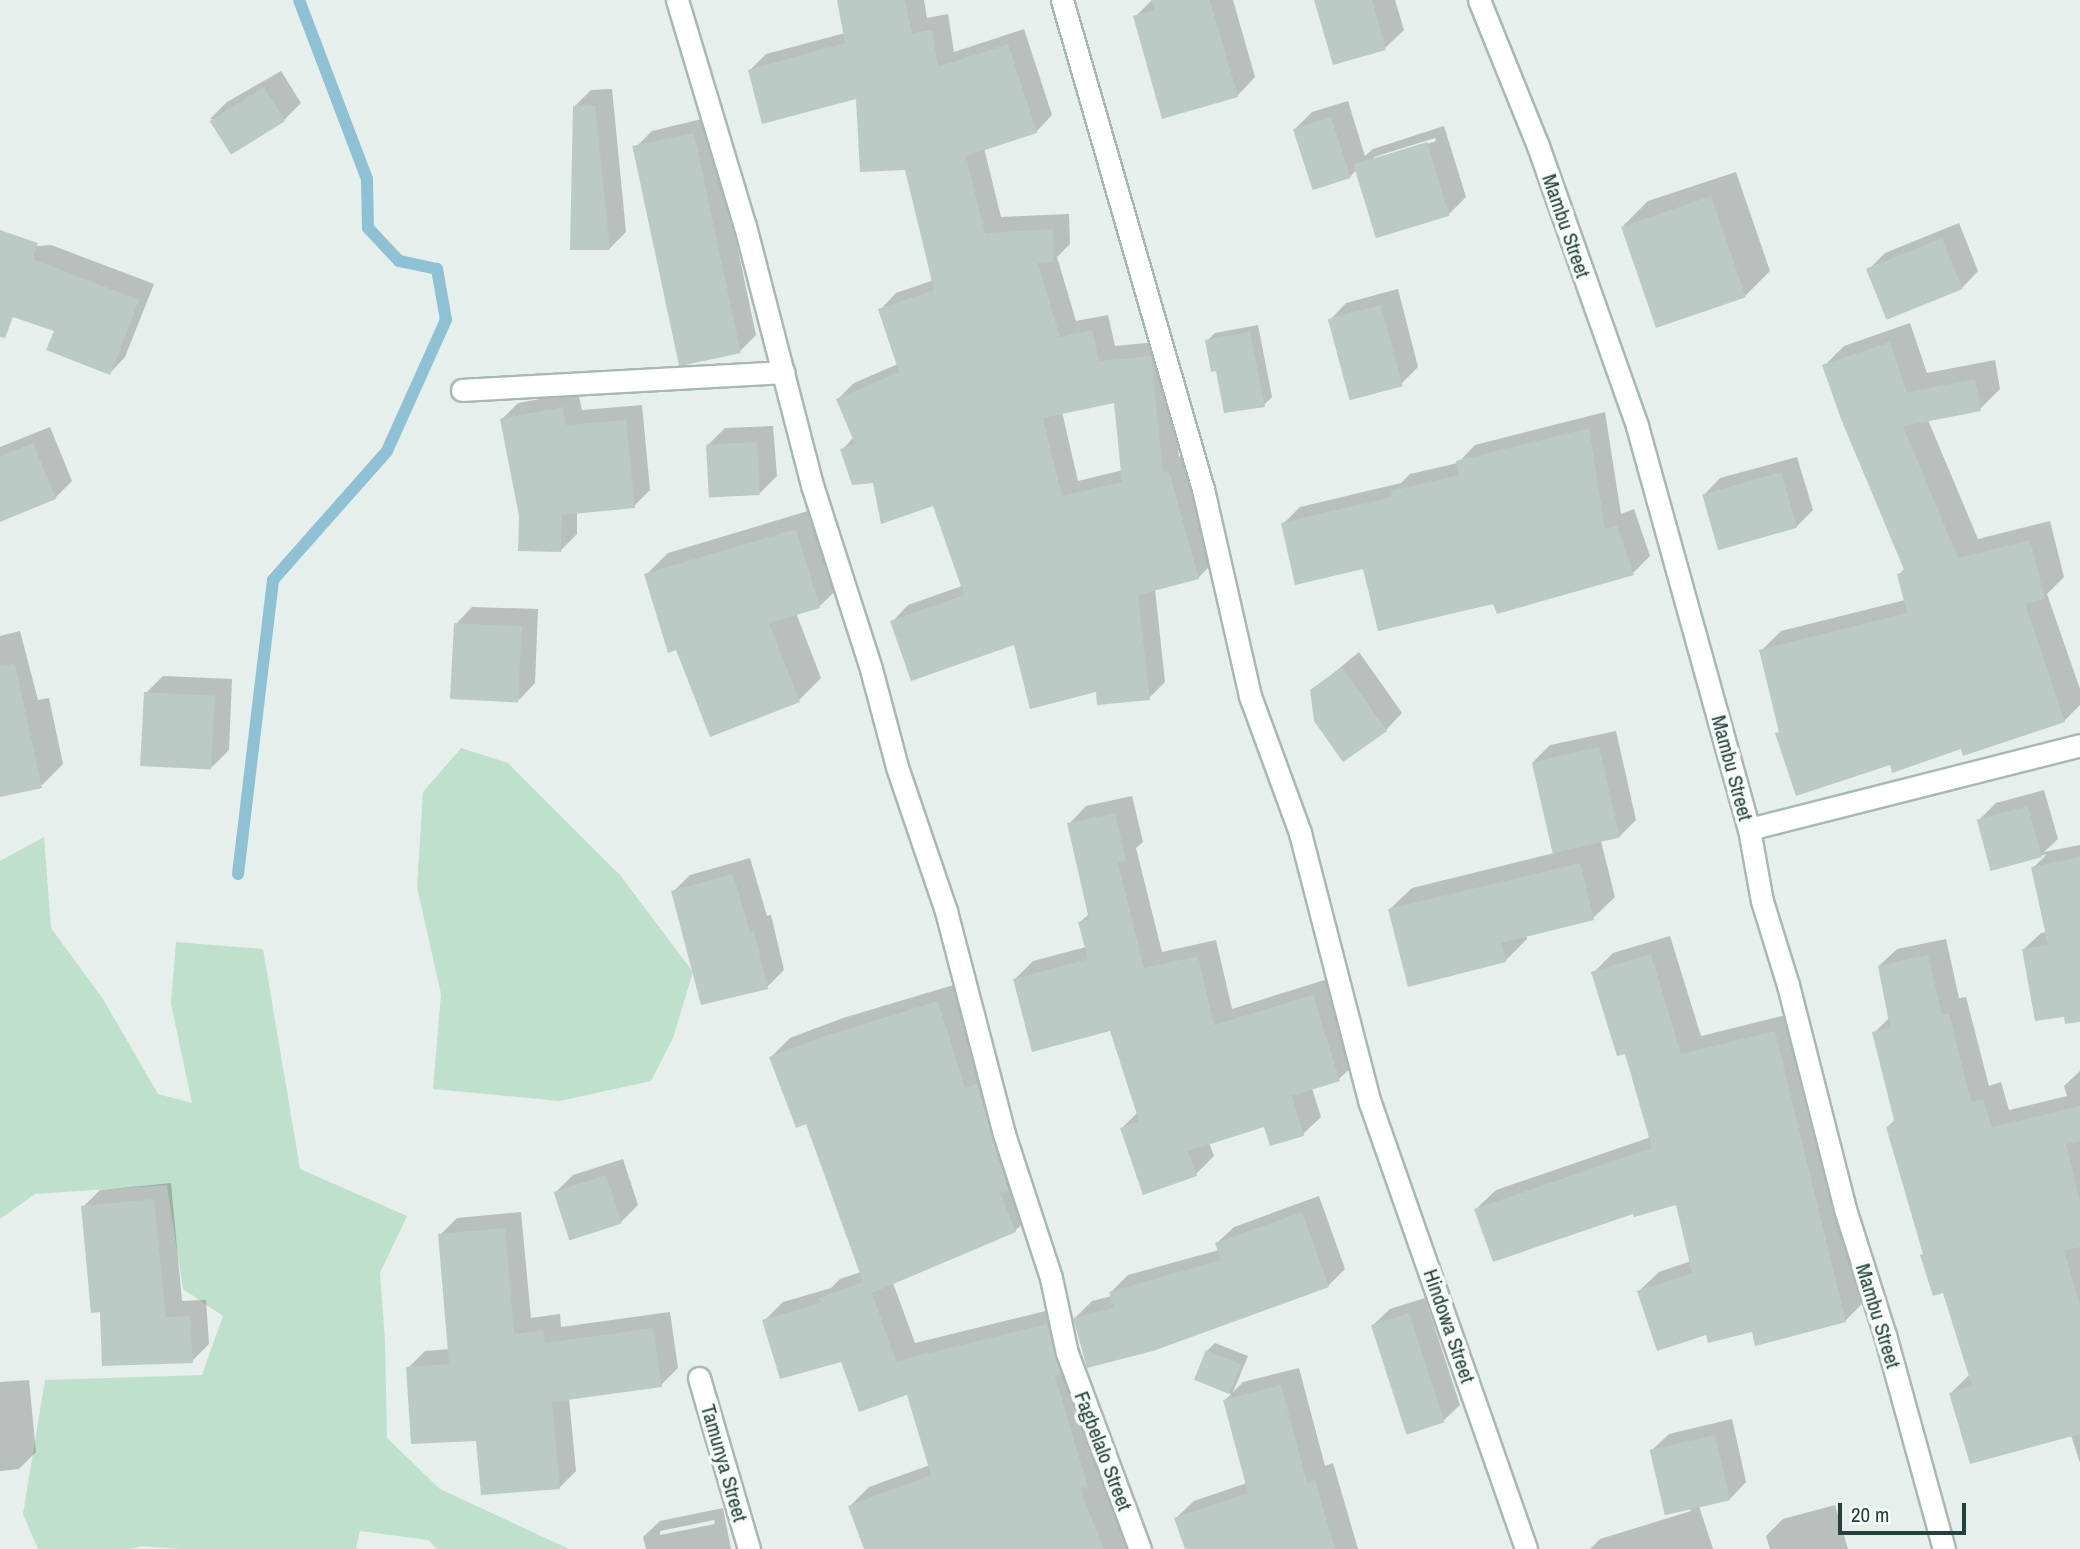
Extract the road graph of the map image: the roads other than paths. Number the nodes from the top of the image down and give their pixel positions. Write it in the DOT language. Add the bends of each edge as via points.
graph roads {
  1 [pos="677,0"];
  2 [pos="1062,0"];
  3 [pos="1479,0"];
  4 [pos="783,372"];
  5 [pos="462,390"];
  6 [pos="2080,745"];
  7 [pos="1749,830"];
  8 [pos="699,1378"];
  9 [pos="749,1549"];
  10 [pos="1140,1549"];
  11 [pos="1526,1549"];
  12 [pos="1944,1549"];
  1 -- 4 [label="street, Fagbelalo Street"];
  2 -- 11 [label="street, Hindowa Street" via="1203,489 1250,696 1300,833 1370,1103"];
  3 -- 7 [label="street, Mambu Street" via="1538,146 1637,426"];
  4 -- 5 [label="street"];
  4 -- 10 [label="street, Fagbelalo Street" via="897,767 949,923 1004,1134 1051,1278 1066,1353"];
  6 -- 7 [label="street"];
  7 -- 12 [label="street, Mambu Street" via="1762,901 1845,1209"];
  8 -- 9 [label="street, Tamunya Street"];
}
